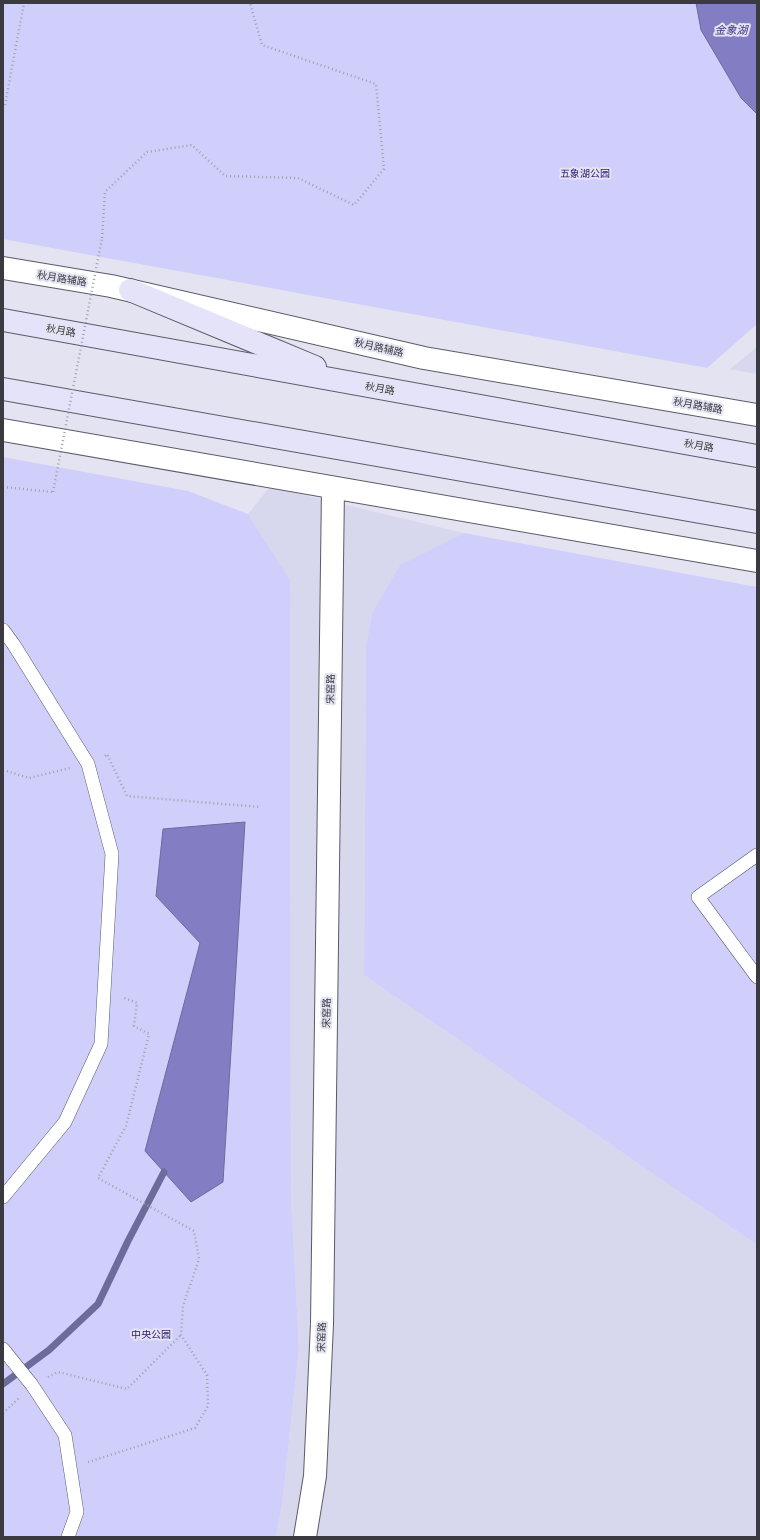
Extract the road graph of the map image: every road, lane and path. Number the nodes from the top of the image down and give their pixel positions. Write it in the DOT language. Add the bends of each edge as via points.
graph roads {
  1 [pos="24,3"];
  2 [pos="250,3"];
  3 [pos="5,106"];
  4 [pos="3,268"];
  5 [pos="130,290"];
  6 [pos="3,320"];
  7 [pos="355,384"];
  8 [pos="3,389"];
  9 [pos="757,415"];
  10 [pos="3,430"];
  11 [pos="757,456"];
  12 [pos="3,487"];
  13 [pos="333,488"];
  14 [pos="757,522"];
  15 [pos="757,561"];
  16 [pos="3,630"];
  17 [pos="88,764"];
  18 [pos="3,770"];
  19 [pos="260,807"];
  20 [pos="757,855"];
  21 [pos="757,977"];
  22 [pos="105,991"];
  23 [pos="3,1197"];
  24 [pos="181,1335"];
  25 [pos="3,1349"];
  26 [pos="31,1385"];
  27 [pos="3,1413"];
  28 [pos="70,1468"];
  29 [pos="68,1537"];
  30 [pos="305,1537"];
  1 -- 3 [label="path"];
  2 -- 12 [label="path, bridge" via="262,45 376,84 384,169 354,205 298,178 225,176 192,145 147,152 105,192 102,238 52,492"];
  4 -- 5 [label="street, 秋月路辅路"];
  5 -- 7 [label="main road"];
  5 -- 9 [label="street, 秋月路辅路" via="424,358"];
  6 -- 7 [label="main road, 秋月路"];
  7 -- 11 [label="main road, 秋月路"];
  8 -- 14 [label="main road"];
  10 -- 13 [label="street"];
  13 -- 15 [label="street"];
  13 -- 30 [label="street, 宋窑路" via="322,1324 315,1476"];
  16 -- 17 [label="lane"];
  17 -- 18 [label="path" via="29,778"];
  17 -- 19 [label="path" via="108,754 128,796"];
  17 -- 22 [label="lane" via="112,854"];
  20 -- 21 [label="lane" via="698,898"];
  22 -- 23 [label="lane" via="101,1044 65,1122"];
  22 -- 24 [label="path" via="137,1003 134,1026 149,1034 126,1126 98,1178 194,1231 199,1259 183,1306"];
  24 -- 26 [label="path" via="127,1389 58,1372"];
  24 -- 28 [label="path" via="207,1375 208,1406 195,1428"];
  25 -- 26 [label="lane"];
  26 -- 27 [label="path"];
  26 -- 28 [label="lane" via="65,1435"];
  28 -- 29 [label="lane" via="77,1512"];
}
